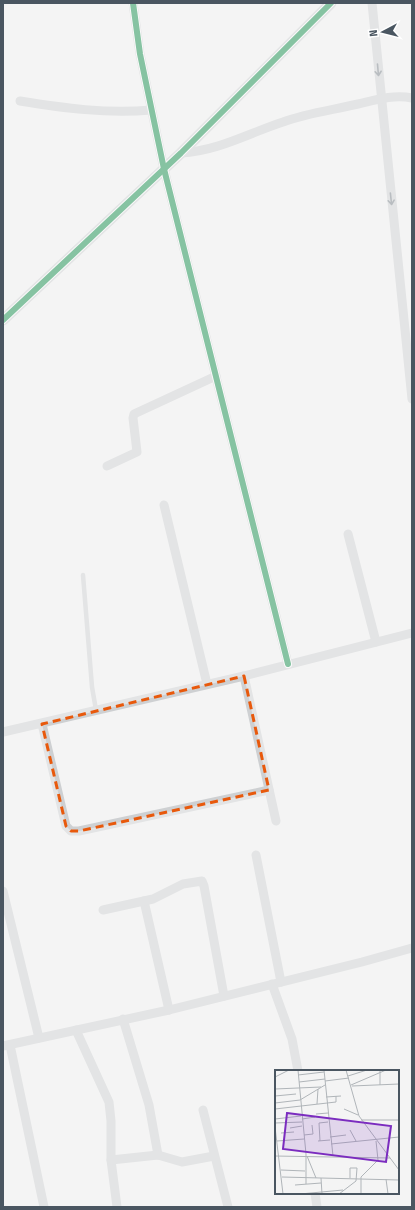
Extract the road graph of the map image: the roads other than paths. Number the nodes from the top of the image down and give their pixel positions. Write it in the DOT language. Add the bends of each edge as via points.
graph roads {
  1 [pos="133,3"];
  2 [pos="331,3"];
  3 [pos="372,3"];
  4 [pos="412,98"];
  5 [pos="381,99"];
  6 [pos="20,101"];
  7 [pos="150,110"];
  8 [pos="181,153"];
  9 [pos="164,169"];
  10 [pos="3,320"];
  11 [pos="216,376"];
  12 [pos="412,399"];
  13 [pos="107,466"];
  14 [pos="164,505"];
  15 [pos="348,534"];
  16 [pos="83,575"];
  17 [pos="412,633"];
  18 [pos="376,642"];
  19 [pos="288,664"];
  20 [pos="244,676"];
  21 [pos="207,684"];
  22 [pos="96,710"];
  23 [pos="42,724"];
  24 [pos="3,732"];
  25 [pos="270,790"];
  26 [pos="276,821"];
  27 [pos="256,855"];
  28 [pos="3,892"];
  29 [pos="144,901"];
  30 [pos="103,910"];
  31 [pos="412,948"];
  32 [pos="276,982"];
  33 [pos="224,996"];
  34 [pos="169,1010"];
  35 [pos="123,1019"];
  36 [pos="76,1030"];
  37 [pos="39,1038"];
  38 [pos="7,1046"];
  39 [pos="298,1070"];
  40 [pos="203,1110"];
  41 [pos="158,1155"];
  42 [pos="214,1156"];
  43 [pos="111,1160"];
  44 [pos="315,1194"];
  45 [pos="44,1207"];
  46 [pos="117,1207"];
  47 [pos="228,1207"];
  48 [pos="317,1207"];
  1 -- 7 [label="street"];
  2 -- 8 [label="street"];
  3 -- 5 [label="street, one-way"];
  4 -- 5 [label="street" via="405,96"];
  5 -- 8 [label="street" via="299,117 216,147 194,153"];
  5 -- 12 [label="street, one-way"];
  6 -- 7 [label="street" via="120,113"];
  7 -- 9 [label="street"];
  8 -- 9 [label="street"];
  9 -- 10 [label="street"];
  9 -- 11 [label="street"];
  11 -- 13 [label="street" via="134,414 137,452"];
  11 -- 19 [label="street"];
  14 -- 21 [label="street"];
  15 -- 18 [label="street"];
  16 -- 22 [label="lane"];
  17 -- 18 [label="street"];
  18 -- 19 [label="street"];
  19 -- 20 [label="street"];
  20 -- 21 [label="street"];
  20 -- 25 [label="street"];
  21 -- 22 [label="street"];
  22 -- 23 [label="street"];
  23 -- 24 [label="street"];
  23 -- 25 [label="street" via="66,826 71,831 79,832"];
  25 -- 26 [label="street"];
  27 -- 32 [label="street"];
  28 -- 37 [label="street"];
  29 -- 30 [label="street"];
  29 -- 33 [label="street" via="183,884 202,881"];
  29 -- 34 [label="street"];
  31 -- 32 [label="street"];
  32 -- 33 [label="street"];
  32 -- 39 [label="street"];
  33 -- 34 [label="street"];
  34 -- 35 [label="street"];
  35 -- 36 [label="street"];
  35 -- 41 [label="street" via="149,1105"];
  36 -- 37 [label="street"];
  36 -- 43 [label="street" via="109,1102"];
  37 -- 38 [label="street"];
  38 -- 45 [label="street"];
  40 -- 42 [label="street"];
  41 -- 42 [label="street" via="182,1162"];
  41 -- 43 [label="street"];
  42 -- 47 [label="street"];
  43 -- 46 [label="street"];
  44 -- 48 [label="street"];
}
